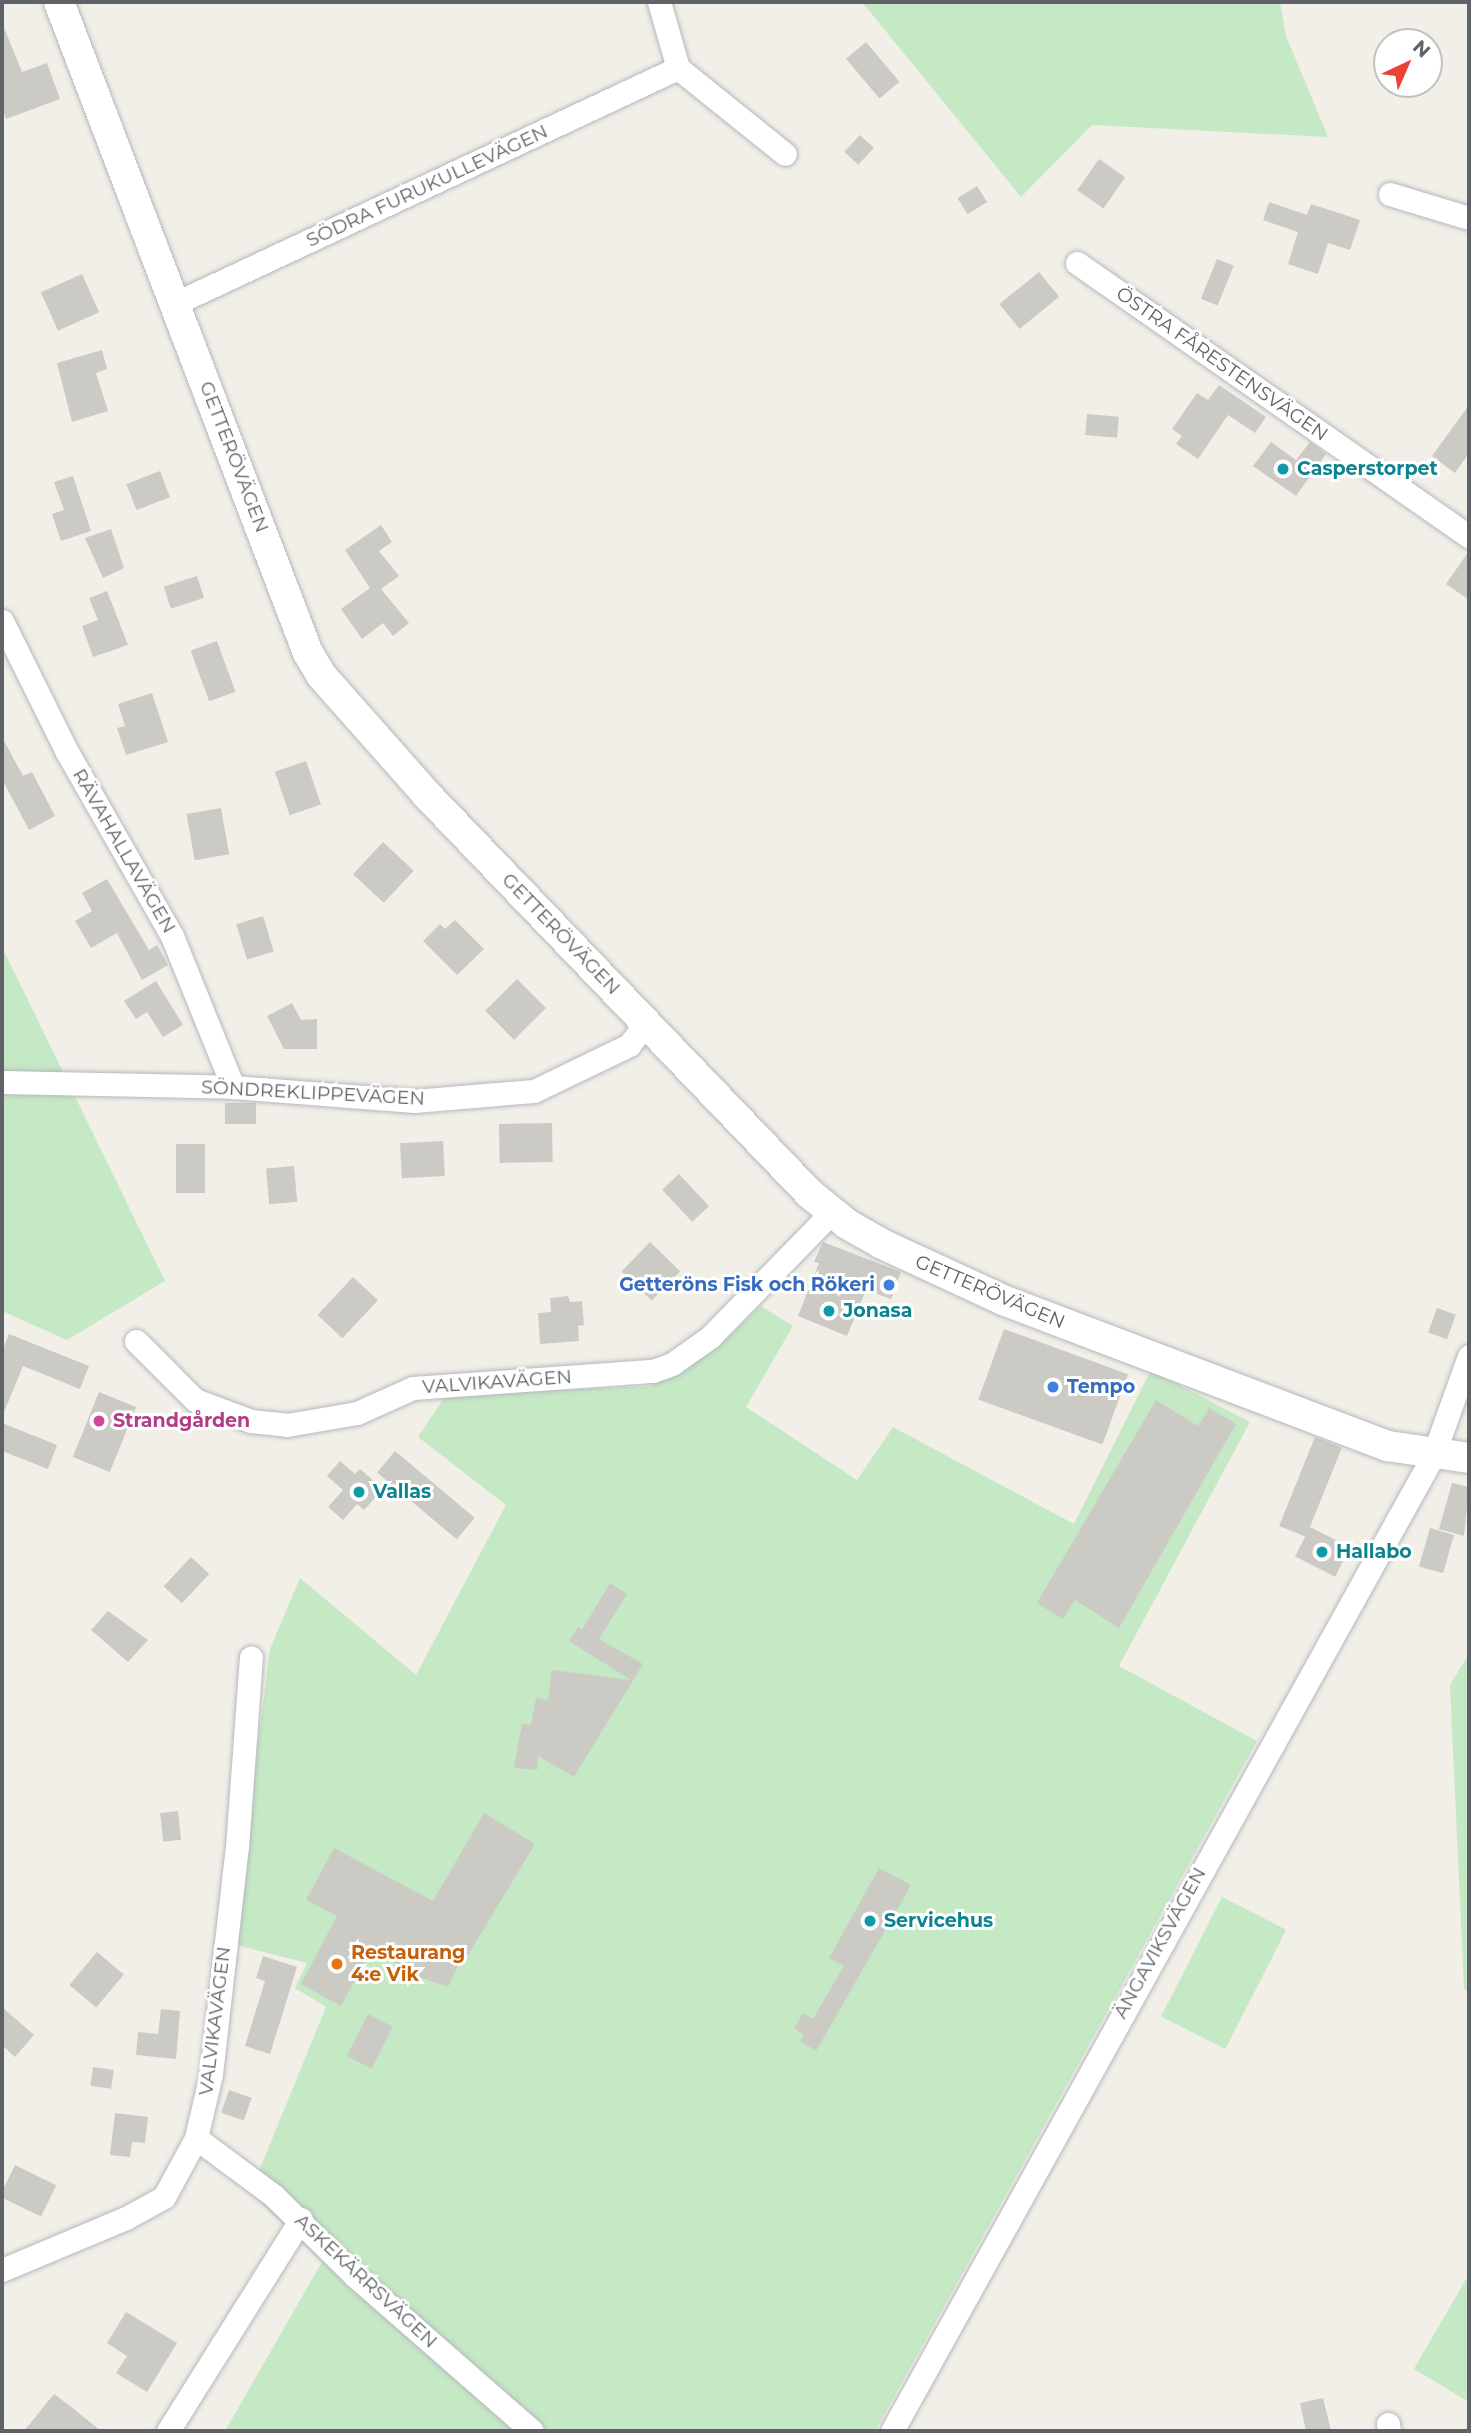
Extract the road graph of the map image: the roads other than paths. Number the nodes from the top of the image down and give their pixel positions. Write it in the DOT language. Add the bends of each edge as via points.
graph roads {
  1 [pos="59,2"];
  2 [pos="659,2"];
  3 [pos="677,68"];
  4 [pos="785,154"];
  5 [pos="1390,194"];
  6 [pos="1469,218"];
  7 [pos="1077,263"];
  8 [pos="176,303"];
  9 [pos="1469,536"];
  10 [pos="2,621"];
  11 [pos="646,1023"];
  12 [pos="2,1082"];
  13 [pos="233,1087"];
  14 [pos="832,1212"];
  15 [pos="136,1340"];
  16 [pos="1469,1356"];
  17 [pos="1433,1456"];
  18 [pos="1469,1458"];
  19 [pos="251,1658"];
  20 [pos="195,2138"];
  21 [pos="301,2219"];
  22 [pos="2,2270"];
  23 [pos="168,2431"];
  24 [pos="532,2431"];
  25 [pos="891,2431"];
  1 -- 8 [label="street, GETTERÖVÄGEN"];
  2 -- 3 [label="street"];
  3 -- 4 [label="street"];
  3 -- 8 [label="street, SÖDRA FURUKULLEVÄGEN"];
  5 -- 6 [label="street"];
  7 -- 9 [label="street, ÖSTRA FÅRESTENSVÄGEN"];
  8 -- 11 [label="street, GETTERÖVÄGEN" via="308,653 321,675 427,795"];
  10 -- 13 [label="street, RÄVAHALLAVÄGEN" via="67,752 173,936"];
  11 -- 13 [label="street, SÖNDREKLIPPEVÄGEN" via="629,1045 534,1091 414,1101"];
  11 -- 14 [label="street, GETTERÖVÄGEN"];
  12 -- 13 [label="street, SÖNDREKLIPPEVÄGEN"];
  14 -- 15 [label="street, VALVIKAVÄGEN" via="710,1337 672,1364 653,1371 413,1388 347,1416 308,1424 271,1424 195,1400"];
  14 -- 17 [label="street, GETTERÖVÄGEN" via="882,1244 1003,1300 1376,1441"];
  16 -- 17 [label="street, ÄNGAVIKSVÄGEN"];
  17 -- 18 [label="street, GETTERÖVÄGEN"];
  17 -- 25 [label="street, ÄNGAVIKSVÄGEN"];
  19 -- 20 [label="street, VALVIKAVÄGEN" via="237,1847 211,2074"];
  20 -- 21 [label="street, ASKEKÄRRSVÄGEN"];
  20 -- 22 [label="street, VALVIKAVÄGEN" via="164,2197 126,2218"];
  21 -- 23 [label="street"];
  21 -- 24 [label="street, ASKEKÄRRSVÄGEN" via="355,2276"];
}
